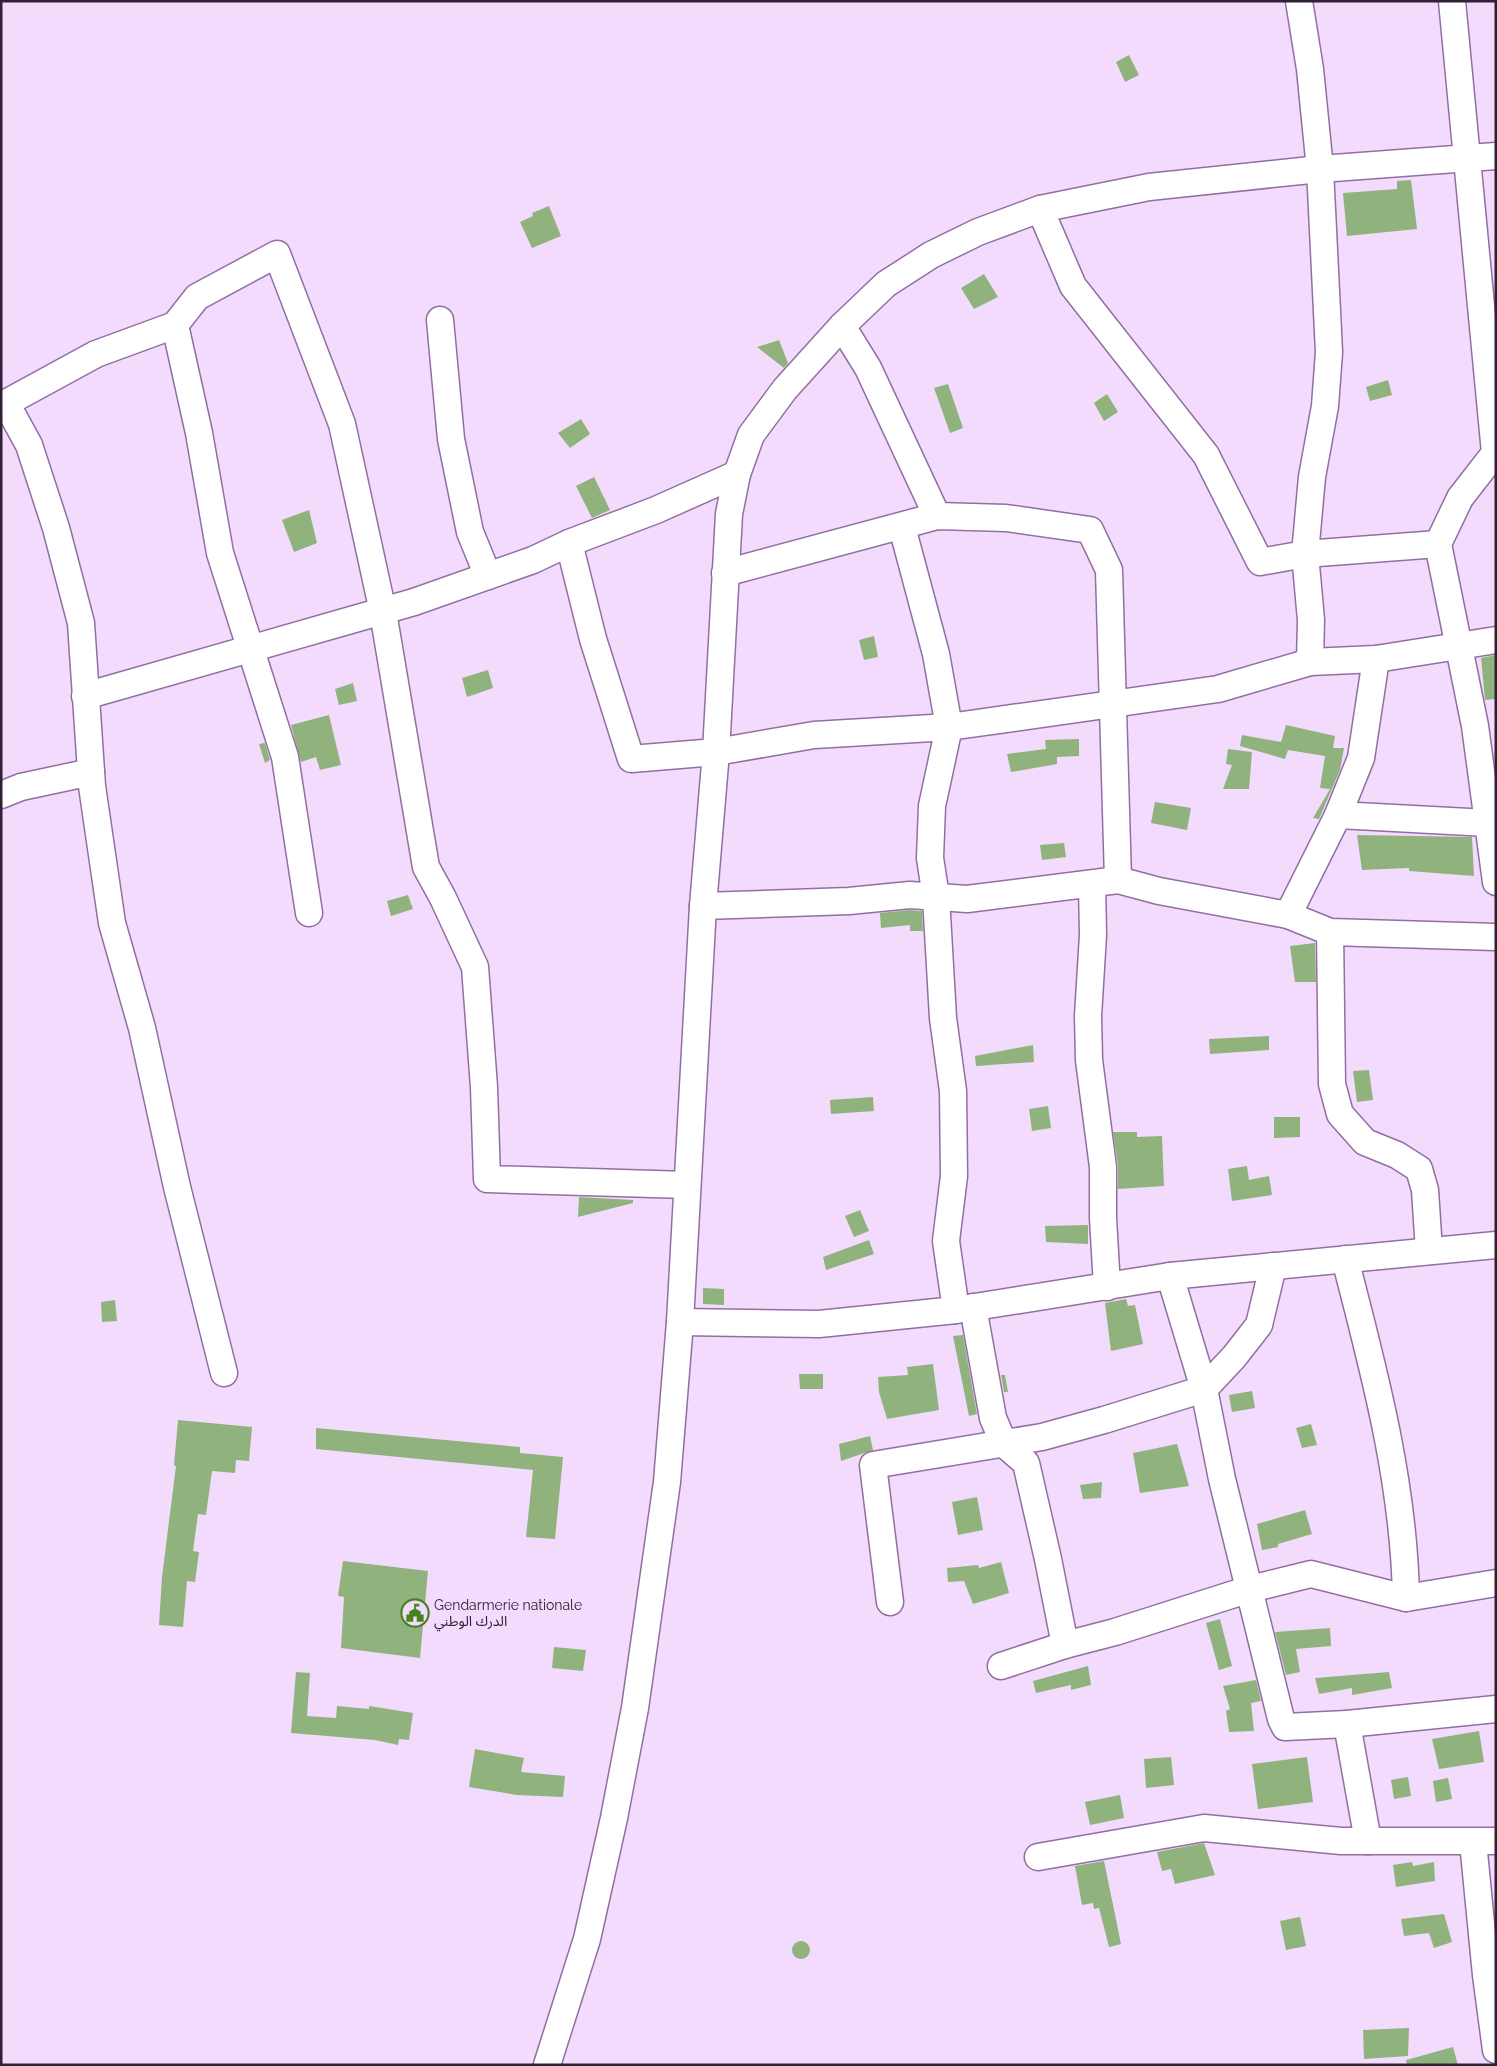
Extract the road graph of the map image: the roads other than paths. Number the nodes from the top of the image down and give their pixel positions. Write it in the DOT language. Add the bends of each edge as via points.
graph roads {
  1 [pos="1299,1"];
  2 [pos="1452,1"];
  3 [pos="1496,156"];
  4 [pos="1466,159"];
  5 [pos="1320,170"];
  6 [pos="1040,208"];
  7 [pos="440,320"];
  8 [pos="175,325"];
  9 [pos="842,326"];
  10 [pos="737,474"];
  11 [pos="937,516"];
  12 [pos="902,527"];
  13 [pos="570,543"];
  14 [pos="1438,544"];
  15 [pos="1305,554"];
  16 [pos="725,573"];
  17 [pos="488,576"];
  18 [pos="383,612"];
  19 [pos="1496,640"];
  20 [pos="1459,645"];
  21 [pos="251,650"];
  22 [pos="1376,659"];
  23 [pos="1310,662"];
  24 [pos="85,696"];
  25 [pos="1111,704"];
  26 [pos="949,727"];
  27 [pos="716,752"];
  28 [pos="91,772"];
  29 [pos="1,795"];
  30 [pos="1338,815"];
  31 [pos="1488,823"];
  32 [pos="1118,880"];
  33 [pos="1496,882"];
  34 [pos="1092,884"];
  35 [pos="936,897"];
  36 [pos="703,906"];
  37 [pos="309,913"];
  38 [pos="1288,915"];
  39 [pos="1330,932"];
  40 [pos="1496,938"];
  41 [pos="687,1185"];
  42 [pos="1496,1245"];
  43 [pos="1429,1251"];
  44 [pos="1345,1259"];
  45 [pos="1273,1266"];
  46 [pos="1170,1276"];
  47 [pos="1107,1287"];
  48 [pos="965,1309"];
  49 [pos="680,1322"];
  50 [pos="224,1373"];
  51 [pos="1204,1388"];
  52 [pos="1004,1444"];
  53 [pos="1496,1583"];
  54 [pos="1250,1589"];
  55 [pos="1406,1598"];
  56 [pos="890,1602"];
  57 [pos="1065,1645"];
  58 [pos="1001,1666"];
  59 [pos="1496,1709"];
  60 [pos="1347,1724"];
  61 [pos="1368,1841"];
  62 [pos="1484,1842"];
  63 [pos="1038,1858"];
  64 [pos="1496,2050"];
  65 [pos="547,2065"];
  1 -- 5 [label="street"];
  2 -- 4 [label="street"];
  3 -- 4 [label="street"];
  4 -- 5 [label="street"];
  4 -- 14 [label="street" via="1495,453 1460,498"];
  5 -- 6 [label="street" via="1149,187"];
  5 -- 15 [label="street" via="1329,352"];
  6 -- 9 [label="street" via="978,232 931,255 886,284"];
  6 -- 15 [label="street" via="1073,286 1206,455 1260,562"];
  7 -- 17 [label="street" via="451,439 470,532"];
  8 -- 18 [label="street" via="197,297 277,254 342,424"];
  8 -- 21 [label="street" via="199,433 220,553"];
  8 -- 24 [label="street" via="96,354 6,403 29,445 56,528 80,623"];
  9 -- 10 [label="street" via="784,389 751,435"];
  9 -- 11 [label="street" via="868,368"];
  10 -- 13 [label="street"];
  10 -- 16 [label="street" via="729,514"];
  11 -- 12 [label="street"];
  11 -- 25 [label="street" via="1006,518 1090,530 1109,570"];
  12 -- 16 [label="street"];
  12 -- 26 [label="street" via="936,654"];
  13 -- 17 [label="street"];
  13 -- 27 [label="street" via="594,639 631,759"];
  14 -- 15 [label="street"];
  14 -- 20 [label="street"];
  15 -- 23 [label="street" via="1311,620"];
  16 -- 27 [label="street"];
  17 -- 18 [label="street"];
  18 -- 21 [label="street"];
  18 -- 41 [label="street" via="426,867 476,967 486,1179"];
  19 -- 20 [label="street"];
  20 -- 22 [label="street"];
  20 -- 31 [label="street" via="1475,726"];
  21 -- 24 [label="street"];
  21 -- 37 [label="street" via="285,757"];
  22 -- 23 [label="street"];
  22 -- 30 [label="street" via="1361,758"];
  23 -- 25 [label="street" via="1218,689"];
  24 -- 28 [label="street"];
  25 -- 26 [label="street"];
  25 -- 32 [label="street"];
  26 -- 27 [label="street" via="814,735"];
  26 -- 35 [label="street" via="932,806 930,858"];
  27 -- 36 [label="street"];
  28 -- 29 [label="street" via="20,787"];
  28 -- 50 [label="street" via="112,923 142,1028 177,1187"];
  30 -- 31 [label="street"];
  30 -- 38 [label="street"];
  31 -- 33 [label="street"];
  32 -- 34 [label="street"];
  32 -- 38 [label="street" via="1159,891"];
  34 -- 35 [label="street" via="966,899"];
  34 -- 47 [label="street" via="1089,1060 1103,1167"];
  35 -- 36 [label="street" via="910,895 849,901"];
  35 -- 48 [label="street" via="943,1018 953,1091 954,1176 946,1240"];
  36 -- 41 [label="street"];
  38 -- 39 [label="street"];
  39 -- 40 [label="street"];
  39 -- 43 [label="street" via="1332,1084 1340,1114 1366,1142 1419,1169 1425,1190"];
  41 -- 49 [label="street"];
  42 -- 43 [label="street"];
  43 -- 44 [label="street"];
  44 -- 45 [label="street"];
  44 -- 55 [label="street" via="1382,1402 1405,1548"];
  45 -- 46 [label="street"];
  45 -- 51 [label="street" via="1259,1324 1234,1357"];
  46 -- 47 [label="street"];
  46 -- 51 [label="street"];
  47 -- 48 [label="street"];
  48 -- 49 [label="street" via="819,1324"];
  48 -- 52 [label="street" via="993,1418"];
  49 -- 65 [label="street" via="667,1482 635,1708 588,1939"];
  51 -- 52 [label="street" via="1104,1420"];
  51 -- 54 [label="street" via="1222,1479"];
  52 -- 56 [label="street" via="873,1465"];
  52 -- 57 [label="street" via="1026,1463"];
  53 -- 55 [label="street"];
  54 -- 55 [label="street" via="1311,1574"];
  54 -- 57 [label="street"];
  54 -- 60 [label="street" via="1285,1727"];
  57 -- 58 [label="street"];
  59 -- 60 [label="street"];
  60 -- 61 [label="street"];
  61 -- 62 [label="street"];
  61 -- 63 [label="street" via="1204,1828"];
  62 -- 64 [label="street" via="1486,1975"];
}
